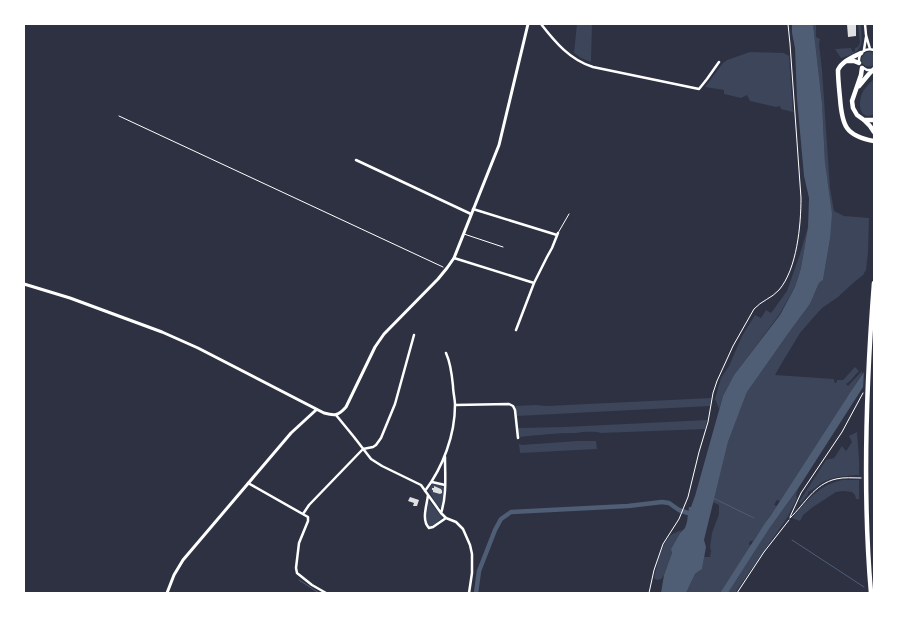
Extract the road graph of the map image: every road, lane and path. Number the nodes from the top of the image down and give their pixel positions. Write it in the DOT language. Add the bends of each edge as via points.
graph roads {
  1 [pos="528,24"];
  2 [pos="541,24"];
  3 [pos="788,24"];
  4 [pos="865,24"];
  5 [pos="866,35"];
  6 [pos="870,49"];
  7 [pos="874,50"];
  8 [pos="863,51"];
  9 [pos="845,61"];
  10 [pos="719,62"];
  11 [pos="861,65"];
  12 [pos="874,69"];
  13 [pos="857,89"];
  14 [pos="119,116"];
  15 [pos="864,120"];
  16 [pos="874,120"];
  17 [pos="874,132"];
  18 [pos="874,141"];
  19 [pos="356,160"];
  20 [pos="473,210"];
  21 [pos="471,214"];
  22 [pos="569,214"];
  23 [pos="463,234"];
  24 [pos="557,234"];
  25 [pos="503,247"];
  26 [pos="454,258"];
  27 [pos="447,268"];
  28 [pos="534,283"];
  29 [pos="874,283"];
  30 [pos="24,284"];
  31 [pos="516,330"];
  32 [pos="414,335"];
  33 [pos="446,353"];
  34 [pos="863,393"];
  35 [pos="455,405"];
  36 [pos="316,410"];
  37 [pos="336,415"];
  38 [pos="518,438"];
  39 [pos="363,449"];
  40 [pos="445,457"];
  41 [pos="850,478"];
  42 [pos="432,482"];
  43 [pos="248,483"];
  44 [pos="445,485"];
  45 [pos="425,491"];
  46 [pos="428,495"];
  47 [pos="441,513"];
  48 [pos="303,514"];
  49 [pos="446,518"];
  50 [pos="789,520"];
  51 [pos="167,593"];
  52 [pos="326,593"];
  53 [pos="469,593"];
  54 [pos="648,593"];
  55 [pos="737,593"];
  56 [pos="871,593"];
  1 -- 20 [label="street" via="499,145"];
  2 -- 10 [label="street" via="564,50 578,61 593,67 699,89"];
  3 -- 54 [label="path" via="801,198 801,222 797,245 785,282 774,295 754,309 717,381 690,491 677,524 663,544"];
  4 -- 5 [label="street"];
  5 -- 6 [label="street"];
  5 -- 8 [label="street"];
  6 -- 7 [label="street"];
  6 -- 8 [label="street"];
  8 -- 9 [label="highway"];
  8 -- 11 [label="street" via="859,58"];
  9 -- 11 [label="highway" via="854,61"];
  9 -- 18 [label="highway" via="838,70 843,120 853,134"];
  11 -- 12 [label="street" via="867,70"];
  11 -- 13 [label="highway"];
  12 -- 13 [label="highway"];
  13 -- 15 [label="highway" via="852,101 853,108"];
  14 -- 27 [label="path"];
  15 -- 16 [label="highway"];
  15 -- 17 [label="highway"];
  19 -- 21 [label="street"];
  20 -- 21 [label="street"];
  20 -- 24 [label="street"];
  21 -- 23 [label="street"];
  22 -- 24 [label="lane"];
  23 -- 25 [label="lane"];
  23 -- 26 [label="street"];
  24 -- 28 [label="street"];
  26 -- 27 [label="street"];
  26 -- 28 [label="street"];
  27 -- 37 [label="street" via="384,334 346,407"];
  28 -- 31 [label="street"];
  29 -- 56 [label="highway" via="867,399 867,499"];
  30 -- 36 [label="street" via="162,332"];
  32 -- 39 [label="street" via="395,404 381,438 376,445"];
  33 -- 35 [label="street" via="451,367"];
  34 -- 50 [label="path" via="842,432 801,493"];
  35 -- 38 [label="street" via="513,406"];
  35 -- 40 [label="street"];
  36 -- 37 [label="street"];
  36 -- 43 [label="street" via="291,433"];
  37 -- 39 [label="street"];
  39 -- 45 [label="street" via="372,460 421,485"];
  39 -- 48 [label="street"];
  40 -- 42 [label="street"];
  40 -- 44 [label="street"];
  41 -- 50 [label="path" via="836,479 823,484"];
  42 -- 44 [label="street"];
  42 -- 45 [label="street"];
  43 -- 48 [label="street"];
  43 -- 51 [label="street" via="183,560"];
  44 -- 47 [label="street"];
  45 -- 46 [label="street"];
  46 -- 47 [label="street"];
  46 -- 49 [label="street" via="426,525 429,528 433,527"];
  47 -- 49 [label="street"];
  48 -- 52 [label="street" via="308,517 308,521 299,543 296,568 312,585"];
  49 -- 53 [label="street" via="456,522 463,529 470,545 472,573"];
  50 -- 55 [label="lane"];
}
